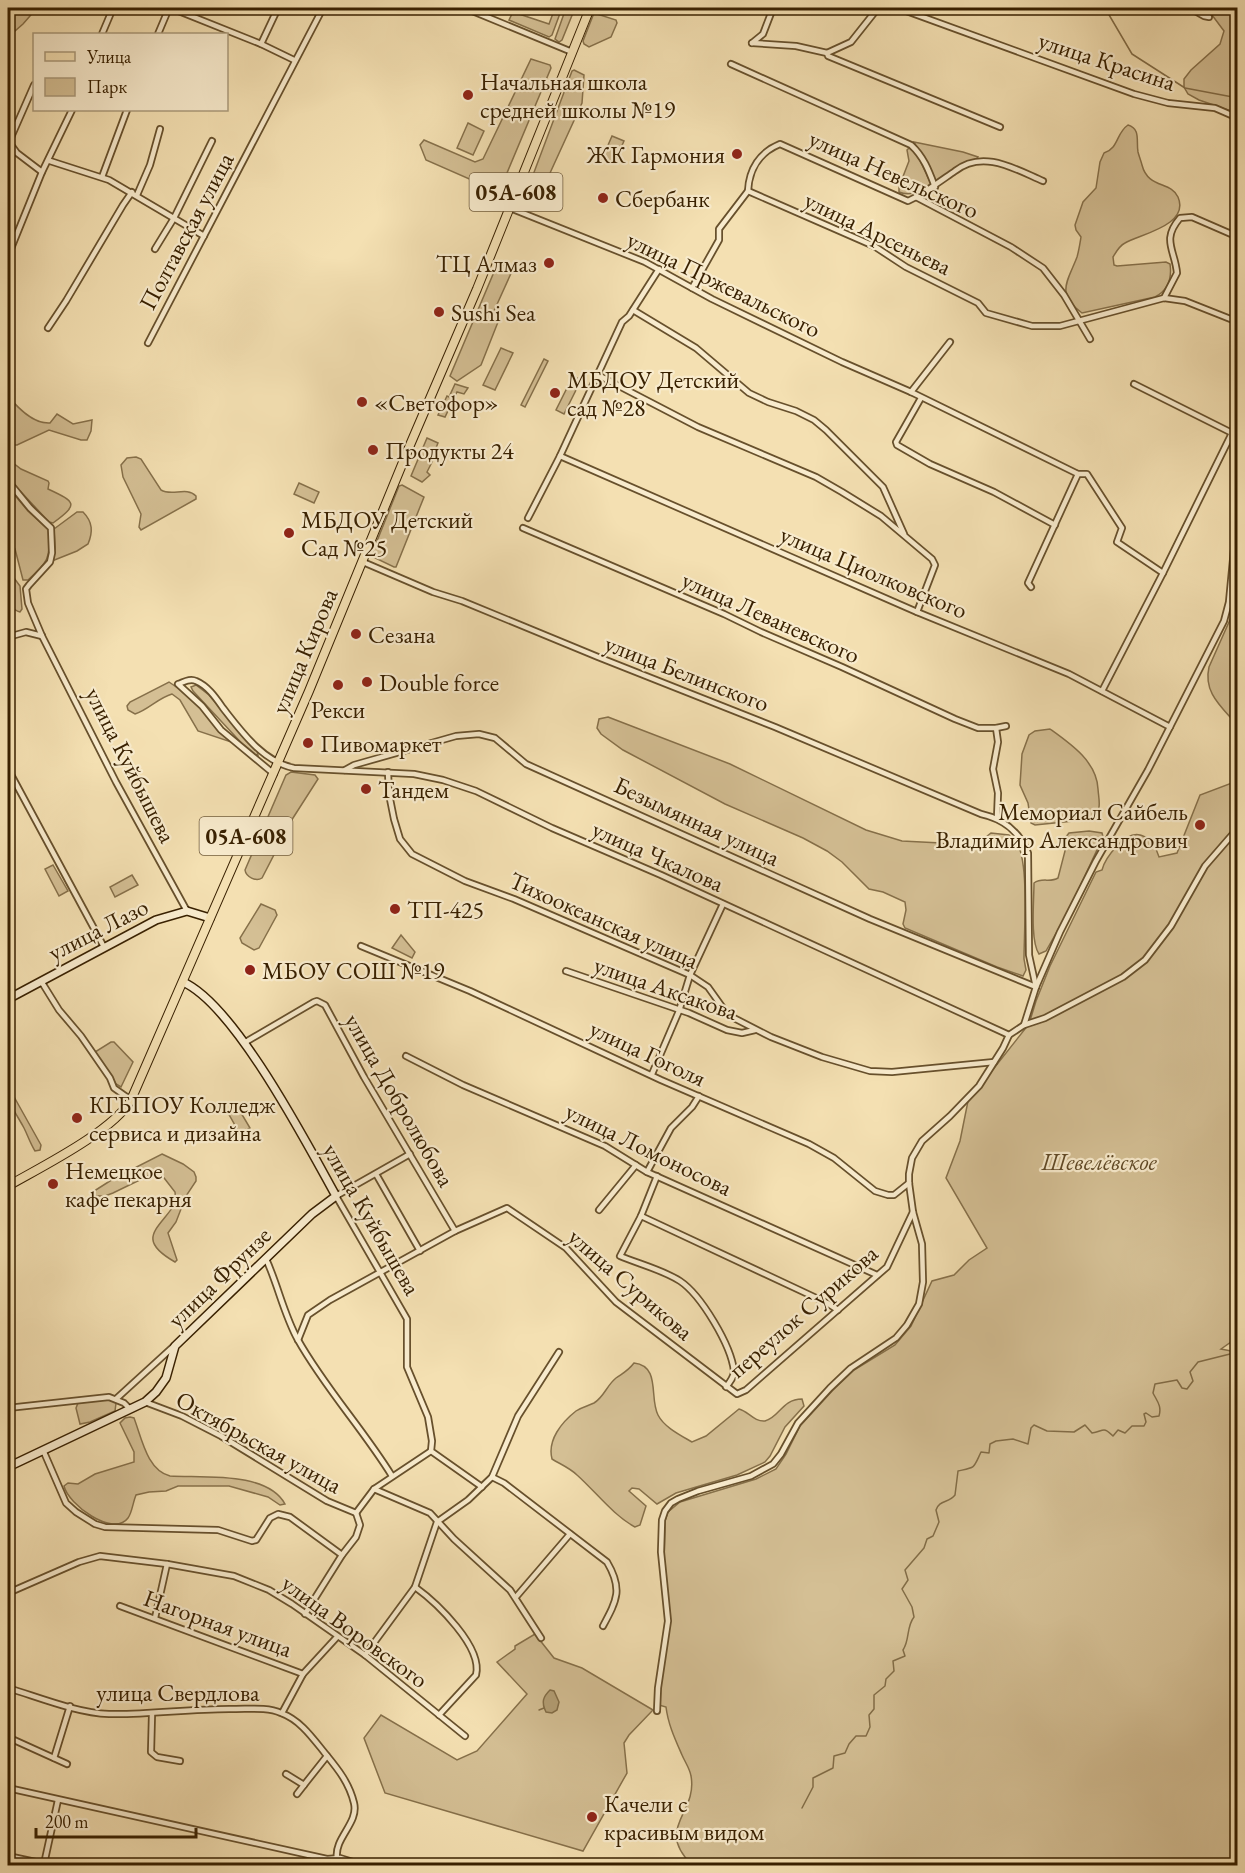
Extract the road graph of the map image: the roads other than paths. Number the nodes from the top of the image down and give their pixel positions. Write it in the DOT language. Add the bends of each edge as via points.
graph roads {
  1 [pos="113,8"];
  2 [pos="170,8"];
  3 [pos="278,8"];
  4 [pos="323,8"];
  5 [pos="465,8"];
  6 [pos="590,8"];
  7 [pos="773,8"];
  8 [pos="878,8"];
  9 [pos="898,8"];
  10 [pos="1190,8"];
  11 [pos="1209,17"];
  12 [pos="102,33"];
  13 [pos="158,33"];
  14 [pos="261,44"];
  15 [pos="572,52"];
  16 [pos="827,53"];
  17 [pos="294,60"];
  18 [pos="731,64"];
  19 [pos="33,87"];
  20 [pos="72,111"];
  21 [pos="127,111"];
  22 [pos="1238,118"];
  23 [pos="1000,127"];
  24 [pos="160,129"];
  25 [pos="212,141"];
  26 [pos="50,161"];
  27 [pos="42,172"];
  28 [pos="102,177"];
  29 [pos="1043,181"];
  30 [pos="935,187"];
  31 [pos="748,190"];
  32 [pos="135,194"];
  33 [pos="916,197"];
  34 [pos="510,208"];
  35 [pos="174,218"];
  36 [pos="204,236"];
  37 [pos="1238,237"];
  38 [pos="155,249"];
  39 [pos="8,256"];
  40 [pos="658,269"];
  41 [pos="692,288"];
  42 [pos="1164,298"];
  43 [pos="633,310"];
  44 [pos="1080,321"];
  45 [pos="1238,322"];
  46 [pos="48,328"];
  47 [pos="1090,339"];
  48 [pos="950,342"];
  49 [pos="148,343"];
  50 [pos="596,374"];
  51 [pos="1134,384"];
  52 [pos="911,392"];
  53 [pos="921,398"];
  54 [pos="1235,435"];
  55 [pos="560,456"];
  56 [pos="1078,474"];
  57 [pos="8,481"];
  58 [pos="1238,507"];
  59 [pos="528,518"];
  60 [pos="1055,525"];
  61 [pos="523,528"];
  62 [pos="905,537"];
  63 [pos="363,562"];
  64 [pos="1163,573"];
  65 [pos="1030,587"];
  66 [pos="917,612"];
  67 [pos="42,636"];
  68 [pos="8,637"];
  69 [pos="1102,691"];
  70 [pos="1006,726"];
  71 [pos="1170,727"];
  72 [pos="996,728"];
  73 [pos="278,764"];
  74 [pos="8,769"];
  75 [pos="342,771"];
  76 [pos="388,772"];
  77 [pos="274,774"];
  78 [pos="997,818"];
  79 [pos="1238,828"];
  80 [pos="723,904"];
  81 [pos="187,911"];
  82 [pos="210,918"];
  83 [pos="361,946"];
  84 [pos="104,947"];
  85 [pos="566,971"];
  86 [pos="690,975"];
  87 [pos="41,981"];
  88 [pos="183,982"];
  89 [pos="1036,987"];
  90 [pos="8,999"];
  91 [pos="679,1011"];
  92 [pos="1024,1025"];
  93 [pos="755,1030"];
  94 [pos="1009,1035"];
  95 [pos="244,1043"];
  96 [pos="406,1056"];
  97 [pos="994,1062"];
  98 [pos="652,1074"];
  99 [pos="699,1096"];
  100 [pos="131,1100"];
  101 [pos="410,1154"];
  102 [pos="636,1165"];
  103 [pos="647,1172"];
  104 [pos="376,1174"];
  105 [pos="657,1176"];
  106 [pos="909,1183"];
  107 [pos="8,1186"];
  108 [pos="336,1196"];
  109 [pos="599,1210"];
  110 [pos="913,1212"];
  111 [pos="641,1216"];
  112 [pos="455,1231"];
  113 [pos="420,1251"];
  114 [pos="266,1259"];
  115 [pos="381,1274"];
  116 [pos="877,1275"];
  117 [pos="838,1310"];
  118 [pos="298,1340"];
  119 [pos="175,1346"];
  120 [pos="559,1352"];
  121 [pos="726,1387"];
  122 [pos="116,1399"];
  123 [pos="145,1402"];
  124 [pos="8,1408"];
  125 [pos="130,1409"];
  126 [pos="43,1450"];
  127 [pos="431,1451"];
  128 [pos="8,1467"];
  129 [pos="392,1476"];
  130 [pos="492,1477"];
  131 [pos="482,1487"];
  132 [pos="374,1489"];
  133 [pos="356,1513"];
  134 [pos="437,1522"];
  135 [pos="570,1534"];
  136 [pos="342,1554"];
  137 [pos="167,1564"];
  138 [pos="415,1587"];
  139 [pos="8,1593"];
  140 [pos="516,1597"];
  141 [pos="120,1606"];
  142 [pos="306,1614"];
  143 [pos="155,1618"];
  144 [pos="603,1626"];
  145 [pos="337,1638"];
  146 [pos="541,1638"];
  147 [pos="365,1655"];
  148 [pos="303,1674"];
  149 [pos="8,1688"];
  150 [pos="70,1706"];
  151 [pos="657,1711"];
  152 [pos="282,1713"];
  153 [pos="152,1714"];
  154 [pos="439,1715"];
  155 [pos="465,1736"];
  156 [pos="14,1740"];
  157 [pos="327,1756"];
  158 [pos="54,1758"];
  159 [pos="180,1761"];
  160 [pos="68,1764"];
  161 [pos="286,1774"];
  162 [pos="304,1785"];
  163 [pos="8,1788"];
  164 [pos="297,1794"];
  165 [pos="58,1800"];
  166 [pos="8,1856"];
  167 [pos="337,1858"];
  168 [pos="44,1864"];
  169 [pos="54,1866"];
  170 [pos="366,1866"];
  1 -- 12 [label="street"];
  2 -- 13 [label="street"];
  2 -- 14 [label="street"];
  3 -- 14 [label="street"];
  4 -- 17 [label="street, Полтавская улица"];
  5 -- 15 [label="street"];
  6 -- 15 [label="main road, улица Кирова / 05А-608"];
  7 -- 16 [label="street" via="763,34 752,43"];
  8 -- 16 [label="street" via="851,42"];
  9 -- 22 [label="street, улица Красина" via="1134,94 1168,103 1215,108"];
  10 -- 11 [label="street"];
  14 -- 17 [label="street"];
  15 -- 34 [label="main road, улица Кирова / 05А-608"];
  16 -- 23 [label="street"];
  17 -- 36 [label="street, Полтавская улица"];
  18 -- 30 [label="street" via="911,146 919,153"];
  19 -- 27 [label="street" via="9,142"];
  20 -- 26 [label="street"];
  21 -- 28 [label="street"];
  24 -- 32 [label="street" via="150,165"];
  25 -- 35 [label="street"];
  26 -- 27 [label="street"];
  26 -- 28 [label="street"];
  27 -- 39 [label="street"];
  28 -- 32 [label="street"];
  29 -- 30 [label="street" via="992,160 962,166"];
  30 -- 33 [label="street"];
  31 -- 33 [label="street, улица Невельского" via="755,163 780,144 908,201"];
  31 -- 41 [label="street" via="719,229 719,240"];
  31 -- 44 [label="street, улица Арсеньева" via="874,246 906,267 978,303 986,313 1032,326 1052,327"];
  32 -- 35 [label="street"];
  32 -- 46 [label="street" via="123,205"];
  33 -- 44 [label="street, улица Невельского" via="1043,268"];
  34 -- 40 [label="street, улица Пржевальского"];
  34 -- 63 [label="main road, улица Кирова / 05А-608"];
  35 -- 36 [label="street"];
  35 -- 38 [label="street"];
  36 -- 49 [label="street, Полтавская улица"];
  37 -- 42 [label="street" via="1192,217 1177,220 1170,239 1177,273"];
  40 -- 41 [label="street, улица Пржевальского"];
  40 -- 43 [label="street"];
  41 -- 52 [label="street, улица Пржевальского"];
  42 -- 44 [label="street"];
  42 -- 45 [label="street" via="1185,301"];
  43 -- 50 [label="street" via="622,322"];
  43 -- 62 [label="street" via="696,348 749,393 814,420 826,430 883,487"];
  44 -- 47 [label="street"];
  48 -- 52 [label="street"];
  50 -- 55 [label="street"];
  50 -- 62 [label="street" via="698,427 816,477 867,507"];
  51 -- 54 [label="street"];
  52 -- 53 [label="street, улица Пржевальского"];
  53 -- 56 [label="street, улица Пржевальского"];
  53 -- 60 [label="street" via="897,446"];
  54 -- 64 [label="street"];
  55 -- 59 [label="street"];
  55 -- 66 [label="street, улица Циолковского"];
  56 -- 60 [label="street"];
  56 -- 64 [label="street, улица Пржевальского" via="1090,477 1122,528 1117,542"];
  57 -- 67 [label="street, улица Куйбышева" via="51,528 50,562 26,590"];
  58 -- 71 [label="street" via="1228,609"];
  60 -- 65 [label="street" via="1028,583"];
  61 -- 72 [label="street, улица Леваневского" via="955,719 978,728"];
  62 -- 66 [label="street" via="935,565"];
  63 -- 73 [label="main road, улица Кирова / 05А-608"];
  63 -- 78 [label="street, улица Белинского"];
  64 -- 69 [label="street"];
  66 -- 69 [label="street, улица Циолковского"];
  67 -- 68 [label="street" via="26,632"];
  67 -- 81 [label="street, улица Куйбышева"];
  69 -- 71 [label="street, улица Циолковского"];
  70 -- 72 [label="street, улица Леваневского"];
  71 -- 89 [label="street" via="1096,861"];
  72 -- 78 [label="street" via="998,742 993,769 998,793"];
  73 -- 75 [label="street, улица Чкалова"];
  73 -- 77 [label="main road, улица Кирова / 05А-608"];
  73 -- 77 [label="street" via="260,750 211,692 197,681 178,684 221,730"];
  74 -- 84 [label="street"];
  75 -- 76 [label="street, улица Чкалова"];
  75 -- 89 [label="street, Безымянная улица" via="456,736 490,736 526,764 870,919"];
  76 -- 80 [label="street, улица Чкалова" via="429,777 476,791"];
  76 -- 86 [label="street, Тихоокеанская улица" via="394,819 400,839 412,854 465,881"];
  77 -- 82 [label="main road, улица Кирова / 05А-608"];
  78 -- 89 [label="street" via="1022,838 1028,854 1029,955"];
  79 -- 92 [label="street" via="1205,866 1171,926 1145,960 1123,977"];
  80 -- 86 [label="street"];
  80 -- 94 [label="street, улица Чкалова"];
  81 -- 82 [label="main road, улица Лазо"];
  81 -- 84 [label="main road, улица Лазо" via="156,920"];
  82 -- 88 [label="main road, улица Кирова / 05А-608"];
  83 -- 98 [label="street, улица Гоголя"];
  84 -- 87 [label="main road, улица Лазо"];
  85 -- 91 [label="street, улица Аксакова"];
  86 -- 91 [label="street"];
  86 -- 93 [label="street, Тихоокеанская улица" via="708,987 728,1015"];
  87 -- 90 [label="main road, улица Лазо"];
  87 -- 100 [label="street" via="114,1088"];
  88 -- 95 [label="main road, улица Куйбышева" via="216,1009"];
  88 -- 100 [label="main road, улица Кирова / 05А-608"];
  89 -- 92 [label="street"];
  91 -- 93 [label="street, улица Аксакова" via="727,1030"];
  91 -- 98 [label="street"];
  92 -- 94 [label="street"];
  93 -- 97 [label="street, Тихоокеанская улица" via="822,1057 877,1072"];
  94 -- 97 [label="street"];
  95 -- 101 [label="street, улица Добролюбова" via="309,1005 322,1003"];
  95 -- 108 [label="main road, улица Куйбышева"];
  96 -- 102 [label="street, улица Ломоносова" via="605,1146"];
  97 -- 106 [label="street" via="969,1097 918,1146 910,1165"];
  98 -- 99 [label="street, улица Гоголя"];
  99 -- 103 [label="street" via="671,1128"];
  99 -- 106 [label="street, улица Гоголя" via="824,1152 880,1193 894,1195"];
  100 -- 107 [label="main road, улица Кирова / 05А-608" via="116,1119 99,1131"];
  101 -- 104 [label="street, улица Фрунзе"];
  101 -- 112 [label="street, улица Добролюбова"];
  102 -- 103 [label="street, улица Ломоносова"];
  102 -- 109 [label="street"];
  103 -- 105 [label="street, улица Ломоносова"];
  104 -- 108 [label="street, улица Фрунзе"];
  104 -- 113 [label="street"];
  105 -- 111 [label="street"];
  105 -- 116 [label="street, улица Ломоносова"];
  106 -- 110 [label="street"];
  108 -- 114 [label="main road, улица Фрунзе"];
  108 -- 115 [label="street, улица Куйбышева"];
  110 -- 116 [label="street, переулок Сурикова" via="893,1257"];
  110 -- 151 [label="street" via="922,1244 923,1282 919,1304 902,1332 850,1368 830,1388 798,1423 773,1464 751,1476 678,1499 665,1511 661,1558 668,1622"];
  111 -- 117 [label="street"];
  111 -- 121 [label="street, улица Сурикова" via="620,1256 680,1282 697,1299 715,1322 734,1370"];
  112 -- 113 [label="street"];
  112 -- 121 [label="street, улица Сурикова" via="502,1209 511,1209 566,1248 616,1302"];
  113 -- 115 [label="street"];
  114 -- 118 [label="street"];
  114 -- 119 [label="main road, улица Фрунзе"];
  115 -- 118 [label="street" via="308,1315"];
  115 -- 127 [label="street, улица Куйбышева" via="407,1319 407,1367 428,1417"];
  116 -- 117 [label="street, переулок Сурикова"];
  117 -- 121 [label="street, переулок Сурикова" via="746,1390 737,1394"];
  118 -- 129 [label="street"];
  119 -- 122 [label="street"];
  119 -- 123 [label="main road, улица Фрунзе" via="161,1386"];
  120 -- 130 [label="street" via="518,1416"];
  122 -- 124 [label="street" via="91,1398"];
  122 -- 125 [label="street"];
  123 -- 125 [label="main road, улица Фрунзе"];
  123 -- 133 [label="street, Октябрьская улица" via="221,1436 327,1501"];
  125 -- 126 [label="main road, улица Фрунзе"];
  126 -- 128 [label="main road, улица Фрунзе"];
  126 -- 136 [label="street" via="66,1503 101,1526 218,1530 256,1540 270,1518 278,1514 290,1517"];
  127 -- 129 [label="street"];
  127 -- 131 [label="street"];
  129 -- 132 [label="street"];
  130 -- 131 [label="street"];
  130 -- 135 [label="street"];
  131 -- 134 [label="street"];
  132 -- 133 [label="street"];
  132 -- 134 [label="street, Октябрьская улица" via="427,1510"];
  133 -- 136 [label="street" via="360,1530"];
  134 -- 138 [label="street"];
  134 -- 140 [label="street, Октябрьская улица"];
  135 -- 140 [label="street"];
  135 -- 144 [label="street" via="608,1562 614,1576 618,1594"];
  136 -- 142 [label="street"];
  137 -- 139 [label="street, улица Воровского" via="94,1557"];
  137 -- 142 [label="street, улица Воровского" via="234,1576 269,1590"];
  137 -- 143 [label="street"];
  138 -- 147 [label="street"];
  138 -- 154 [label="street" via="463,1633 478,1667 476,1676"];
  140 -- 146 [label="street, Октябрьская улица"];
  141 -- 143 [label="street, Нагорная улица"];
  142 -- 145 [label="street, улица Воровского"];
  143 -- 148 [label="street, Нагорная улица"];
  145 -- 147 [label="street, улица Воровского"];
  145 -- 148 [label="street"];
  147 -- 154 [label="street, улица Воровского"];
  148 -- 152 [label="street"];
  149 -- 150 [label="street, улица Свердлова"];
  150 -- 153 [label="street, улица Свердлова" via="106,1714"];
  150 -- 158 [label="street"];
  152 -- 153 [label="street, улица Свердлова" via="215,1708"];
  152 -- 157 [label="street, улица Свердлова" via="305,1728"];
  153 -- 159 [label="street" via="152,1752 157,1757"];
  154 -- 155 [label="street, улица Воровского"];
  156 -- 158 [label="street"];
  157 -- 162 [label="street"];
  157 -- 167 [label="street, улица Свердлова" via="343,1776 355,1808 337,1849"];
  158 -- 160 [label="street"];
  161 -- 162 [label="street"];
  162 -- 164 [label="street"];
  163 -- 165 [label="street"];
  165 -- 167 [label="street" via="327,1859"];
  165 -- 168 [label="street"];
  166 -- 168 [label="street"];
  167 -- 170 [label="street"];
  168 -- 169 [label="street"];
}
